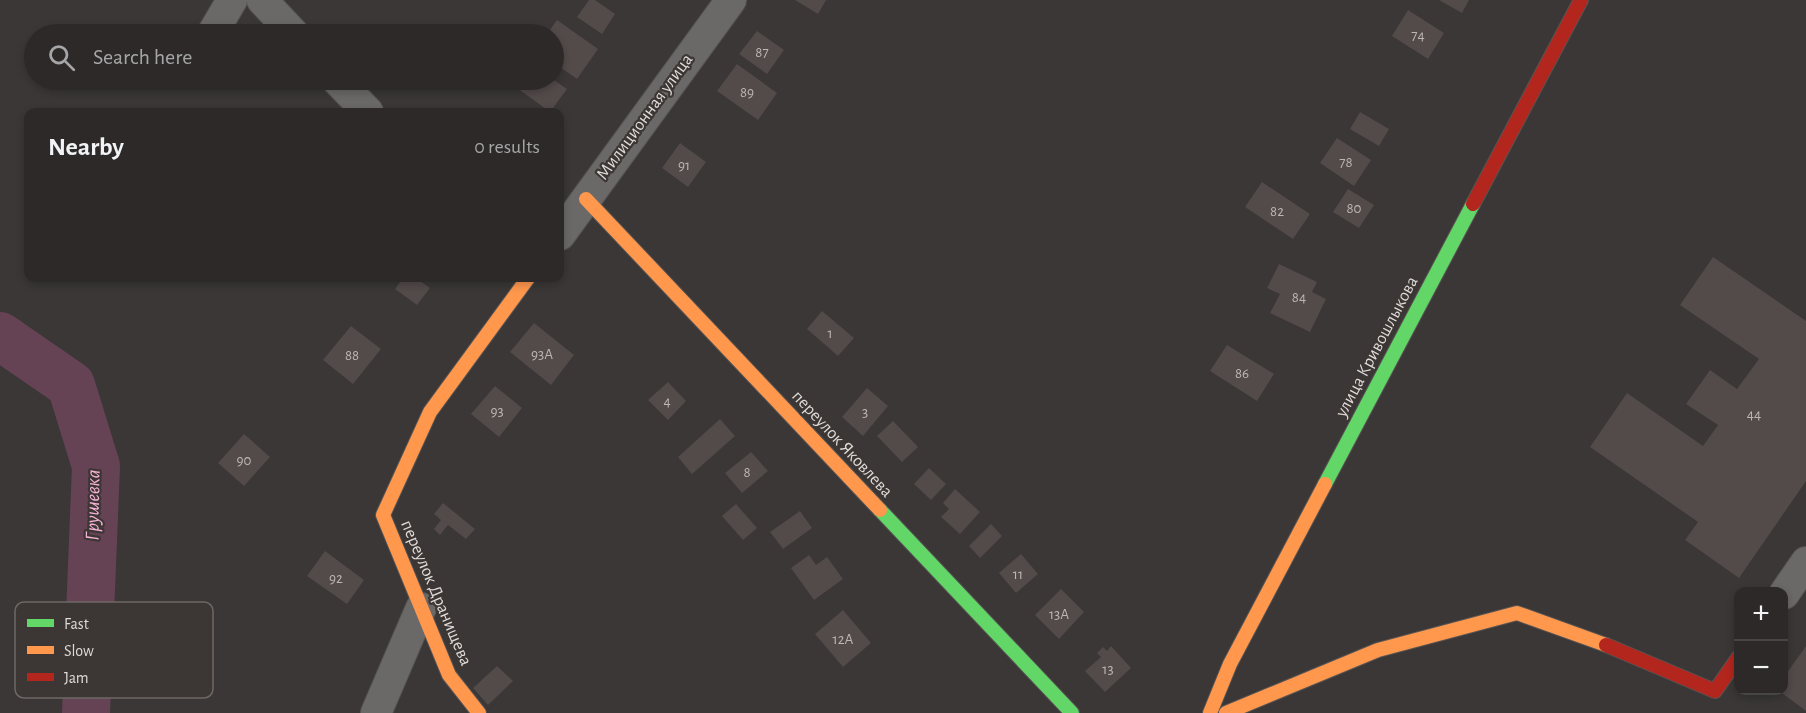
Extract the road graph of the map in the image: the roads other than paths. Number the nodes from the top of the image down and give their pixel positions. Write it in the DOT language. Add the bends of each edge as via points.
graph roads {
  1 [pos="232,0"];
  2 [pos="262,0"];
  3 [pos="731,0"];
  4 [pos="1581,0"];
  5 [pos="218,24"];
  6 [pos="285,24"];
  7 [pos="347,90"];
  8 [pos="364,108"];
  9 [pos="586,199"];
  10 [pos="564,229"];
  11 [pos="525,282"];
  12 [pos="1806,562"];
  13 [pos="1788,588"];
  14 [pos="421,608"];
  15 [pos="1734,664"];
  16 [pos="376,713"];
  17 [pos="479,713"];
  18 [pos="1072,713"];
  19 [pos="1210,713"];
  20 [pos="1226,713"];
  1 -- 5 [label="street"];
  2 -- 6 [label="street"];
  3 -- 9 [label="street, Милиционная улица"];
  4 -- 19 [label="street, улица Кривошлыкова" via="1230,664"];
  7 -- 8 [label="street"];
  9 -- 10 [label="street, Милиционная улица"];
  9 -- 18 [label="street, переулок Яковлева"];
  11 -- 14 [label="street, переулок Дранищева" via="429,412 383,515"];
  12 -- 13 [label="street"];
  14 -- 16 [label="street"];
  14 -- 17 [label="street, переулок Дранищева" via="449,675"];
  15 -- 20 [label="street" via="1715,691 1620,650 1517,613 1378,650"];
}
